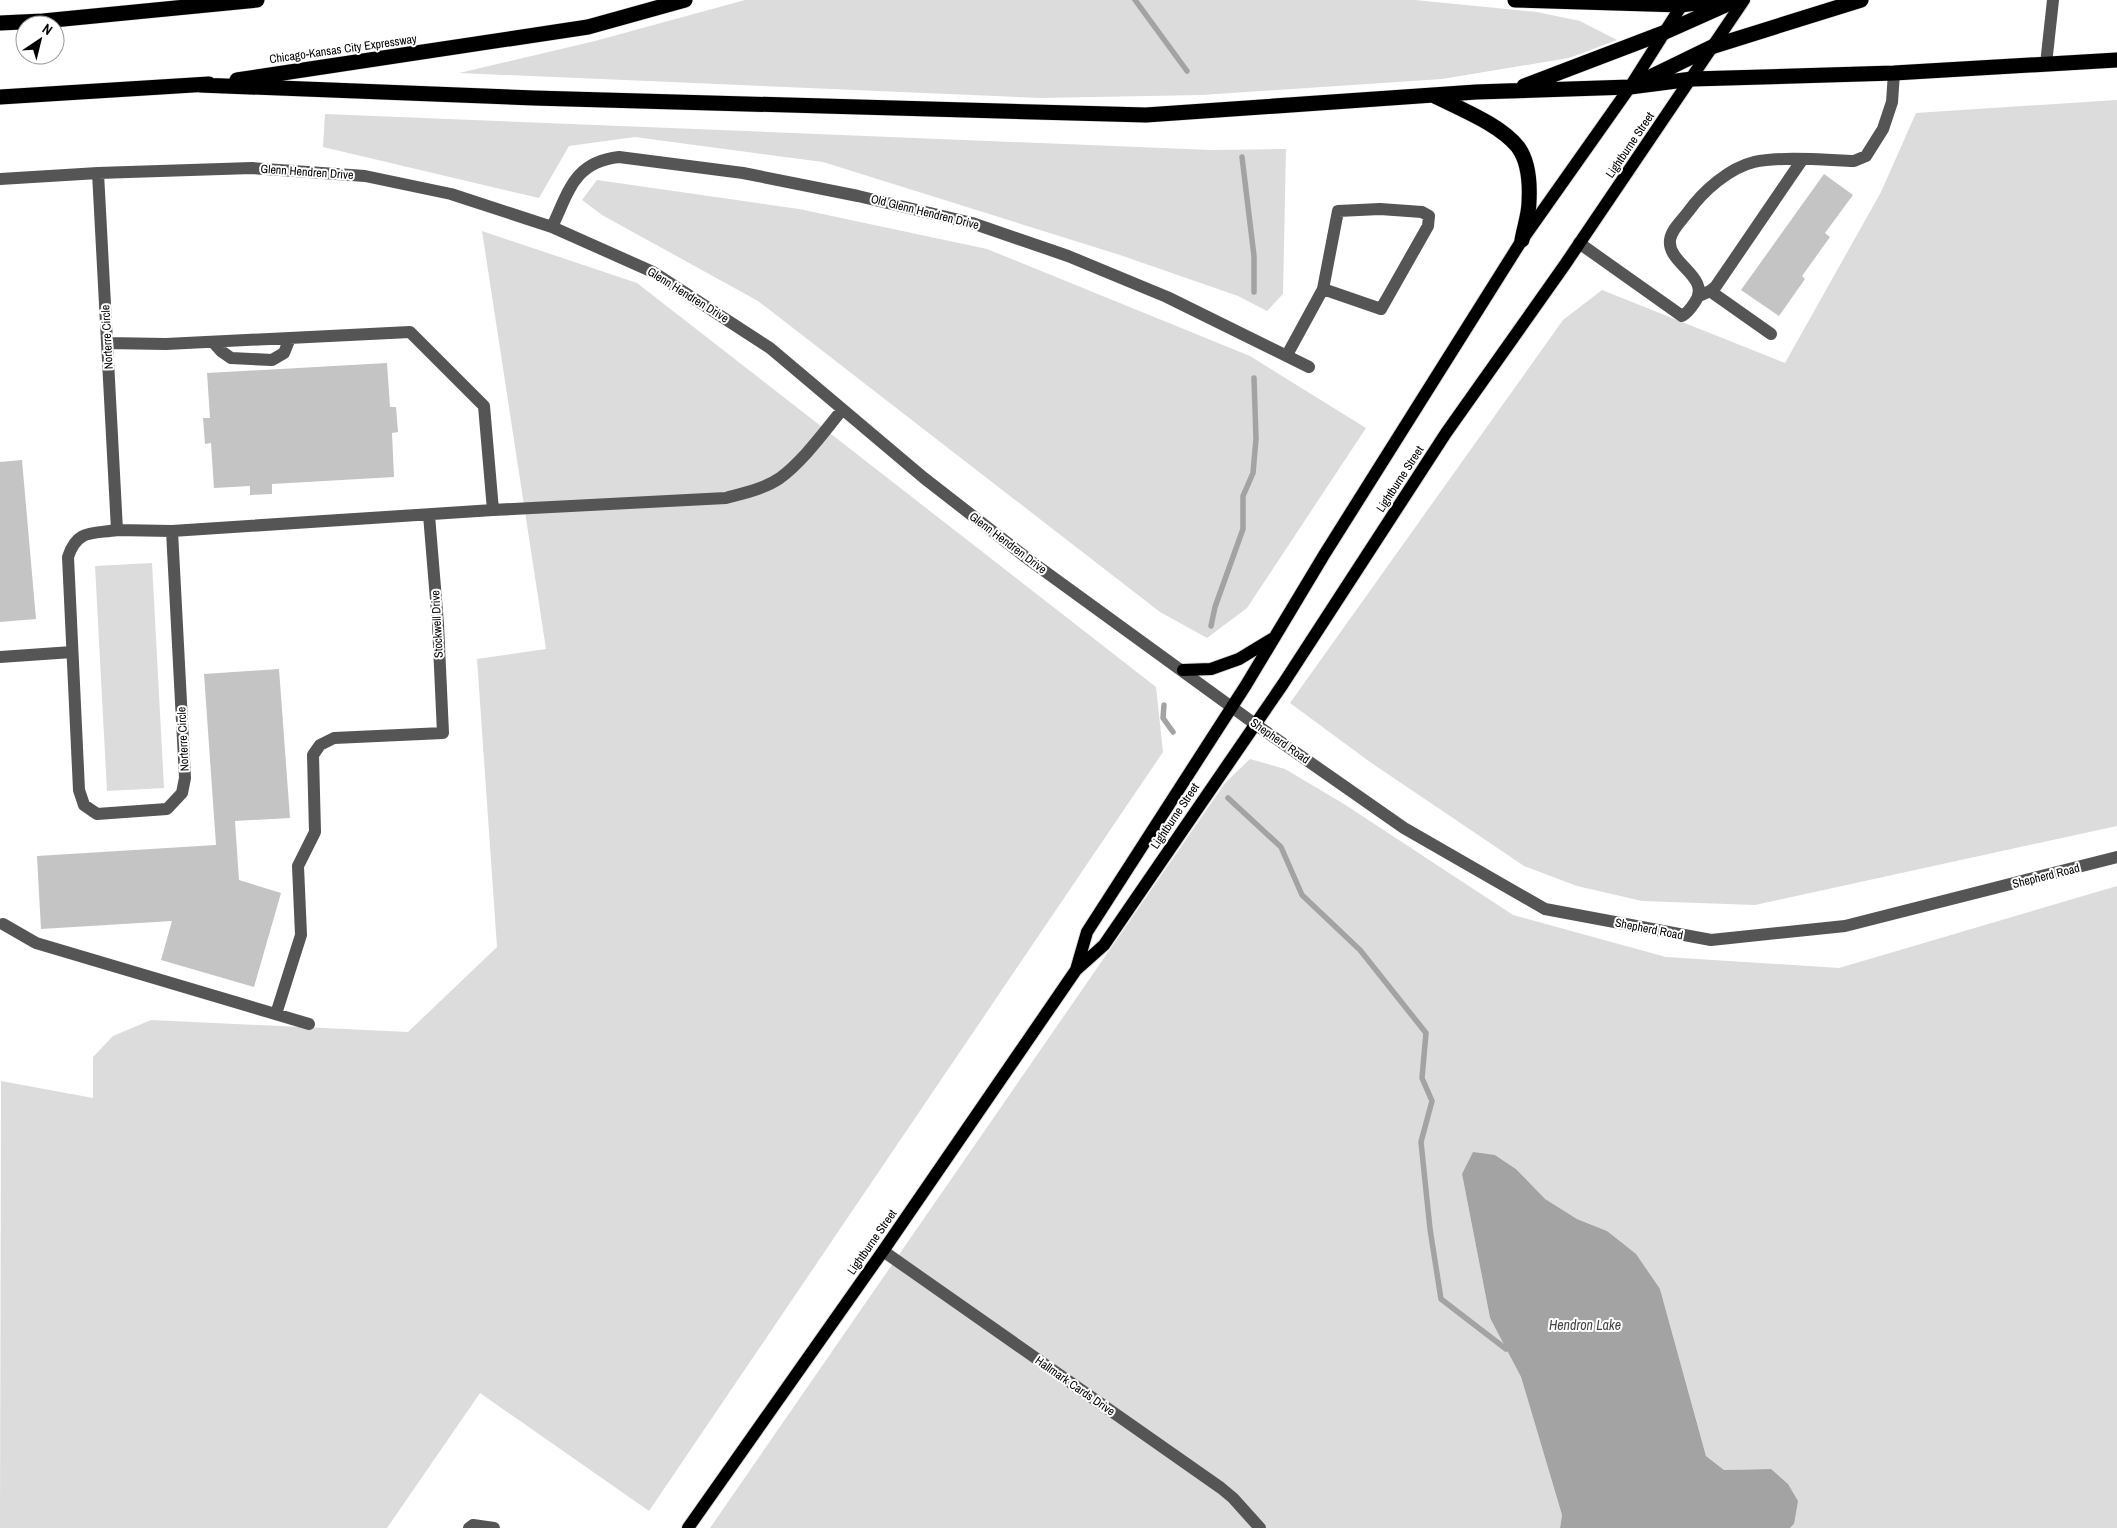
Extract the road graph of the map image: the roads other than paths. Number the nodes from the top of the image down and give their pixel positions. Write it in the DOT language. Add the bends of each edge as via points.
graph roads {
  1 [pos="257,0"];
  2 [pos="685,0"];
  3 [pos="1515,0"];
  4 [pos="1717,0"];
  5 [pos="1738,0"];
  6 [pos="1744,0"];
  7 [pos="1861,0"];
  8 [pos="2052,0"];
  9 [pos="1683,2"];
  10 [pos="0,23"];
  11 [pos="1663,33"];
  12 [pos="1714,46"];
  13 [pos="2117,60"];
  14 [pos="2046,64"];
  15 [pos="1894,73"];
  16 [pos="1692,80"];
  17 [pos="200,85"];
  18 [pos="1630,87"];
  19 [pos="1514,90"];
  20 [pos="1432,94"];
  21 [pos="0,97"];
  22 [pos="1802,160"];
  23 [pos="98,173"];
  24 [pos="0,179"];
  25 [pos="552,227"];
  26 [pos="1522,240"];
  27 [pos="1579,243"];
  28 [pos="1324,289"];
  29 [pos="1705,294"];
  30 [pos="1771,334"];
  31 [pos="290,338"];
  32 [pos="212,342"];
  33 [pos="107,343"];
  34 [pos="1287,354"];
  35 [pos="1310,367"];
  36 [pos="842,410"];
  37 [pos="493,510"];
  38 [pos="429,515"];
  39 [pos="117,530"];
  40 [pos="172,531"];
  41 [pos="1274,637"];
  42 [pos="72,652"];
  43 [pos="0,657"];
  44 [pos="1183,670"];
  45 [pos="1232,707"];
  46 [pos="1255,724"];
  47 [pos="2117,857"];
  48 [pos="3,924"];
  49 [pos="1076,970"];
  50 [pos="276,1014"];
  51 [pos="309,1024"];
  52 [pos="883,1251"];
  53 [pos="469,1528"];
  54 [pos="494,1528"];
  55 [pos="688,1528"];
  56 [pos="1260,1528"];
  1 -- 10 [label="highway"];
  2 -- 17 [label="highway, Chicago-Kansas City Expressway" via="588,27"];
  3 -- 9 [label="highway"];
  4 -- 9 [label="highway"];
  5 -- 11 [label="highway"];
  6 -- 12 [label="main road, Lightburne Street"];
  7 -- 12 [label="highway"];
  8 -- 14 [label="street"];
  9 -- 11 [label="main road, Lightburne Street"];
  11 -- 18 [label="main road, Lightburne Street"];
  11 -- 19 [label="highway"];
  12 -- 16 [label="main road, Lightburne Street"];
  12 -- 18 [label="highway"];
  13 -- 14 [label="highway"];
  14 -- 15 [label="highway"];
  15 -- 16 [label="highway"];
  15 -- 22 [label="street" via="1892,102 1883,129 1866,156 1854,160"];
  16 -- 18 [label="highway"];
  16 -- 27 [label="main road, Lightburne Street"];
  17 -- 20 [label="highway" via="1146,115"];
  17 -- 21 [label="highway, Chicago-Kansas City Expressway"];
  18 -- 19 [label="highway"];
  18 -- 26 [label="main road, Lightburne Street"];
  19 -- 20 [label="highway"];
  20 -- 26 [label="highway" via="1493,127 1518,147 1528,174 1529,204"];
  22 -- 29 [label="street" via="1716,286"];
  22 -- 29 [label="street" via="1754,162 1727,176 1699,196 1671,234 1669,242 1680,263"];
  23 -- 24 [label="street, Glenn Hendren Drive"];
  23 -- 25 [label="street, Glenn Hendren Drive" via="252,168 365,176 451,194"];
  23 -- 33 [label="street, Norterre Circle"];
  25 -- 34 [label="street, Old Glenn Hendren Drive" via="584,168 603,159 619,157 743,173 858,196 980,226 1068,256 1167,296"];
  25 -- 36 [label="street, Glenn Hendren Drive" via="653,272 770,348"];
  26 -- 41 [label="main road, Lightburne Street"];
  27 -- 29 [label="street" via="1682,316"];
  27 -- 46 [label="main road, Lightburne Street" via="1446,433"];
  28 -- 28 [label="street" via="1381,309 1428,226 1429,216 1422,212 1380,209 1338,211"];
  28 -- 34 [label="street"];
  29 -- 30 [label="street"];
  31 -- 32 [label="street"];
  31 -- 32 [label="street" via="284,353 272,360 231,358"];
  31 -- 37 [label="street" via="410,332 484,406"];
  32 -- 33 [label="street"];
  33 -- 39 [label="street, Norterre Circle"];
  34 -- 35 [label="street, Old Glenn Hendren Drive"];
  36 -- 37 [label="street" via="808,452 780,478 763,487 726,498"];
  36 -- 44 [label="street, Glenn Hendren Drive" via="1032,562"];
  37 -- 38 [label="street"];
  38 -- 40 [label="street"];
  38 -- 50 [label="street, Stockwell Drive" via="443,733 334,738 320,744 313,755 315,832 298,866 302,935"];
  39 -- 40 [label="street, Norterre Circle"];
  39 -- 42 [label="street, Norterre Circle" via="78,537 72,544 68,557"];
  40 -- 42 [label="street, Norterre Circle" via="185,778 182,793 166,809 97,814 84,806 79,790"];
  41 -- 44 [label="main road" via="1239,659 1211,669"];
  41 -- 45 [label="main road, Lightburne Street"];
  42 -- 43 [label="street"];
  44 -- 45 [label="street, Glenn Hendren Drive"];
  45 -- 46 [label="street, Shepherd Road"];
  45 -- 49 [label="main road, Lightburne Street" via="1087,932"];
  46 -- 47 [label="street, Shepherd Road" via="1404,828 1544,909 1711,940 1845,926"];
  46 -- 49 [label="main road, Lightburne Street" via="1104,944"];
  48 -- 50 [label="street" via="36,943"];
  49 -- 52 [label="main road, Lightburne Street"];
  50 -- 51 [label="street"];
  52 -- 55 [label="main road, Lightburne Street"];
  52 -- 56 [label="street, Hallmark Cards Drive" via="1221,1488"];
  53 -- 54 [label="street" via="473,1525"];
}
